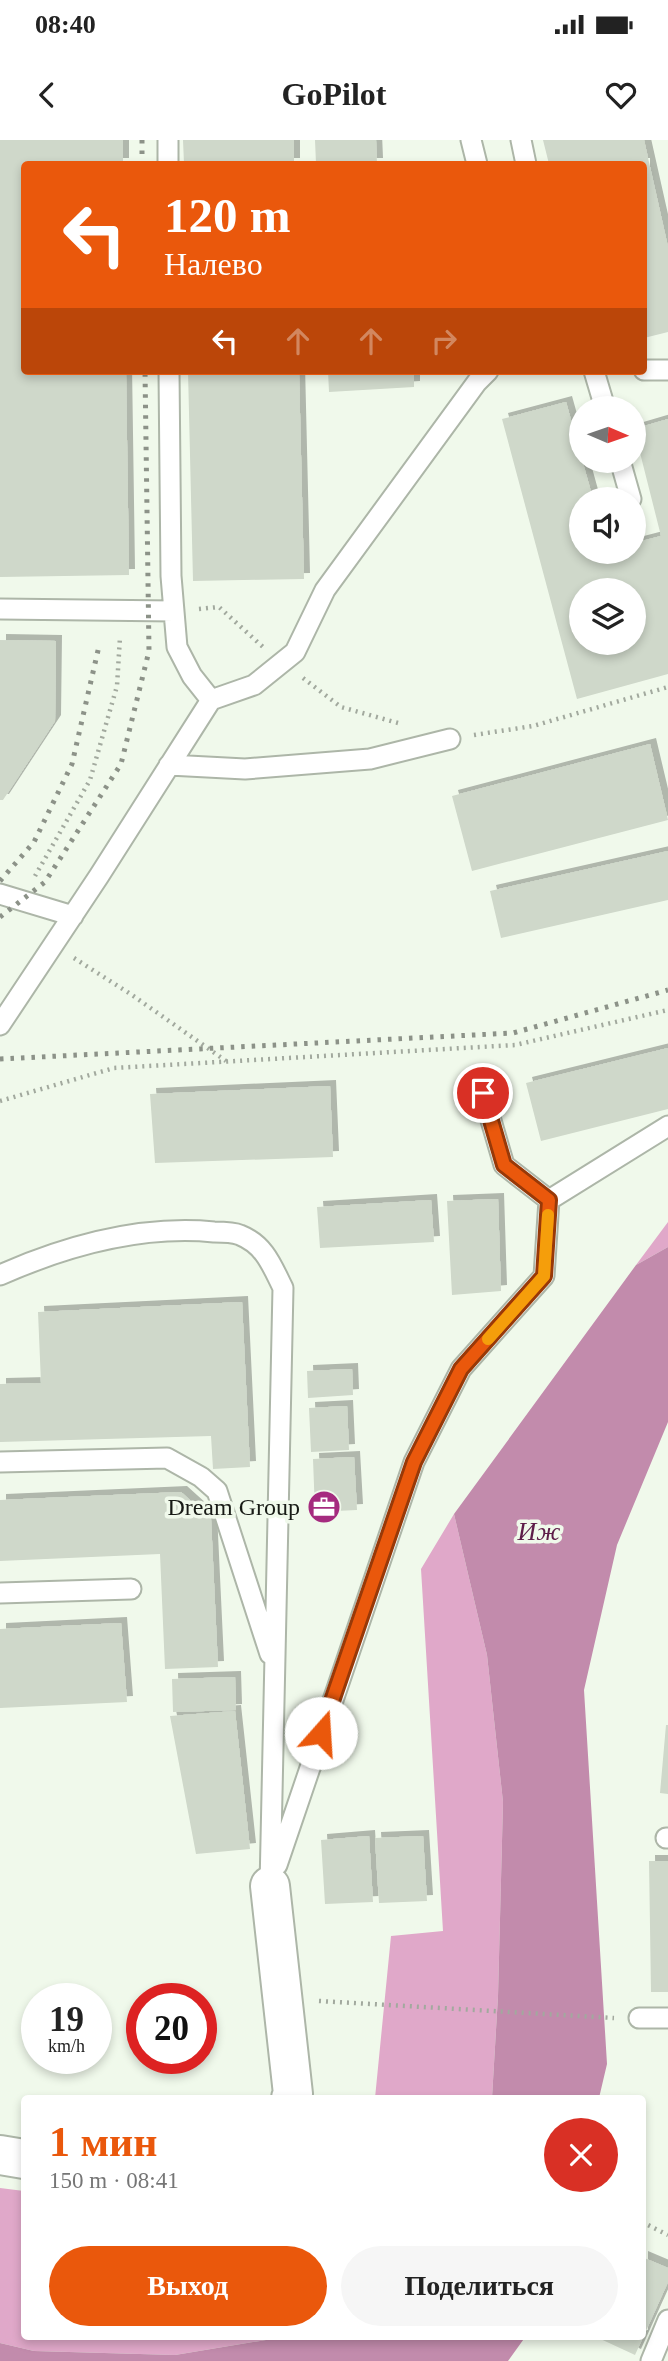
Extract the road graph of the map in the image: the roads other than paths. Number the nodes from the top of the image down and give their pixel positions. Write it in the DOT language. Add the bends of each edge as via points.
graph roads {
  1 [pos="168,140"];
  2 [pos="471,140"];
  3 [pos="520,140"];
  4 [pos="168,161"];
  5 [pos="476,161"];
  6 [pos="525,161"];
  7 [pos="647,370"];
  8 [pos="668,370"];
  9 [pos="169,375"];
  10 [pos="484,375"];
  11 [pos="595,375"];
  12 [pos="601,396"];
  13 [pos="0,609"];
  14 [pos="174,611"];
  15 [pos="211,700"];
  16 [pos="450,738"];
  17 [pos="169,765"];
  18 [pos="0,894"];
  19 [pos="73,916"];
  20 [pos="0,1025"];
  21 [pos="483,1093"];
  22 [pos="668,1126"];
  23 [pos="549,1200"];
  24 [pos="0,1275"];
  25 [pos="0,1462"];
  26 [pos="131,1589"];
  27 [pos="0,1593"];
  28 [pos="274,1669"];
  29 [pos="270,1886"];
  30 [pos="639,2018"];
  31 [pos="668,2018"];
  32 [pos="292,2095"];
  33 [pos="0,2155"];
  34 [pos="21,2158"];
  35 [pos="668,2320"];
  36 [pos="651,2361"];
  1 -- 4 [label="lane"];
  2 -- 5 [label="lane"];
  3 -- 6 [label="lane"];
  7 -- 8 [label="lane"];
  9 -- 14 [label="lane"];
  10 -- 15 [label="lane" via="325,590 295,652 254,685"];
  11 -- 12 [label="lane"];
  13 -- 14 [label="lane"];
  14 -- 15 [label="lane" via="177,647"];
  15 -- 17 [label="lane"];
  16 -- 17 [label="lane" via="369,759 245,769"];
  17 -- 19 [label="lane"];
  18 -- 19 [label="lane"];
  19 -- 20 [label="lane"];
  21 -- 23 [label="lane" via="504,1165"];
  22 -- 23 [label="lane"];
  23 -- 29 [label="lane" via="544,1276 461,1369 414,1462"];
  24 -- 28 [label="lane" via="37,1258 115,1238 186,1229 240,1234 267,1254 283,1288"];
  25 -- 28 [label="lane" via="167,1458 201,1477 217,1491"];
  26 -- 27 [label="lane"];
  28 -- 29 [label="lane"];
  29 -- 32 [label="street"];
  30 -- 31 [label="lane"];
  33 -- 34 [label="street"];
  35 -- 36 [label="lane"];
}
